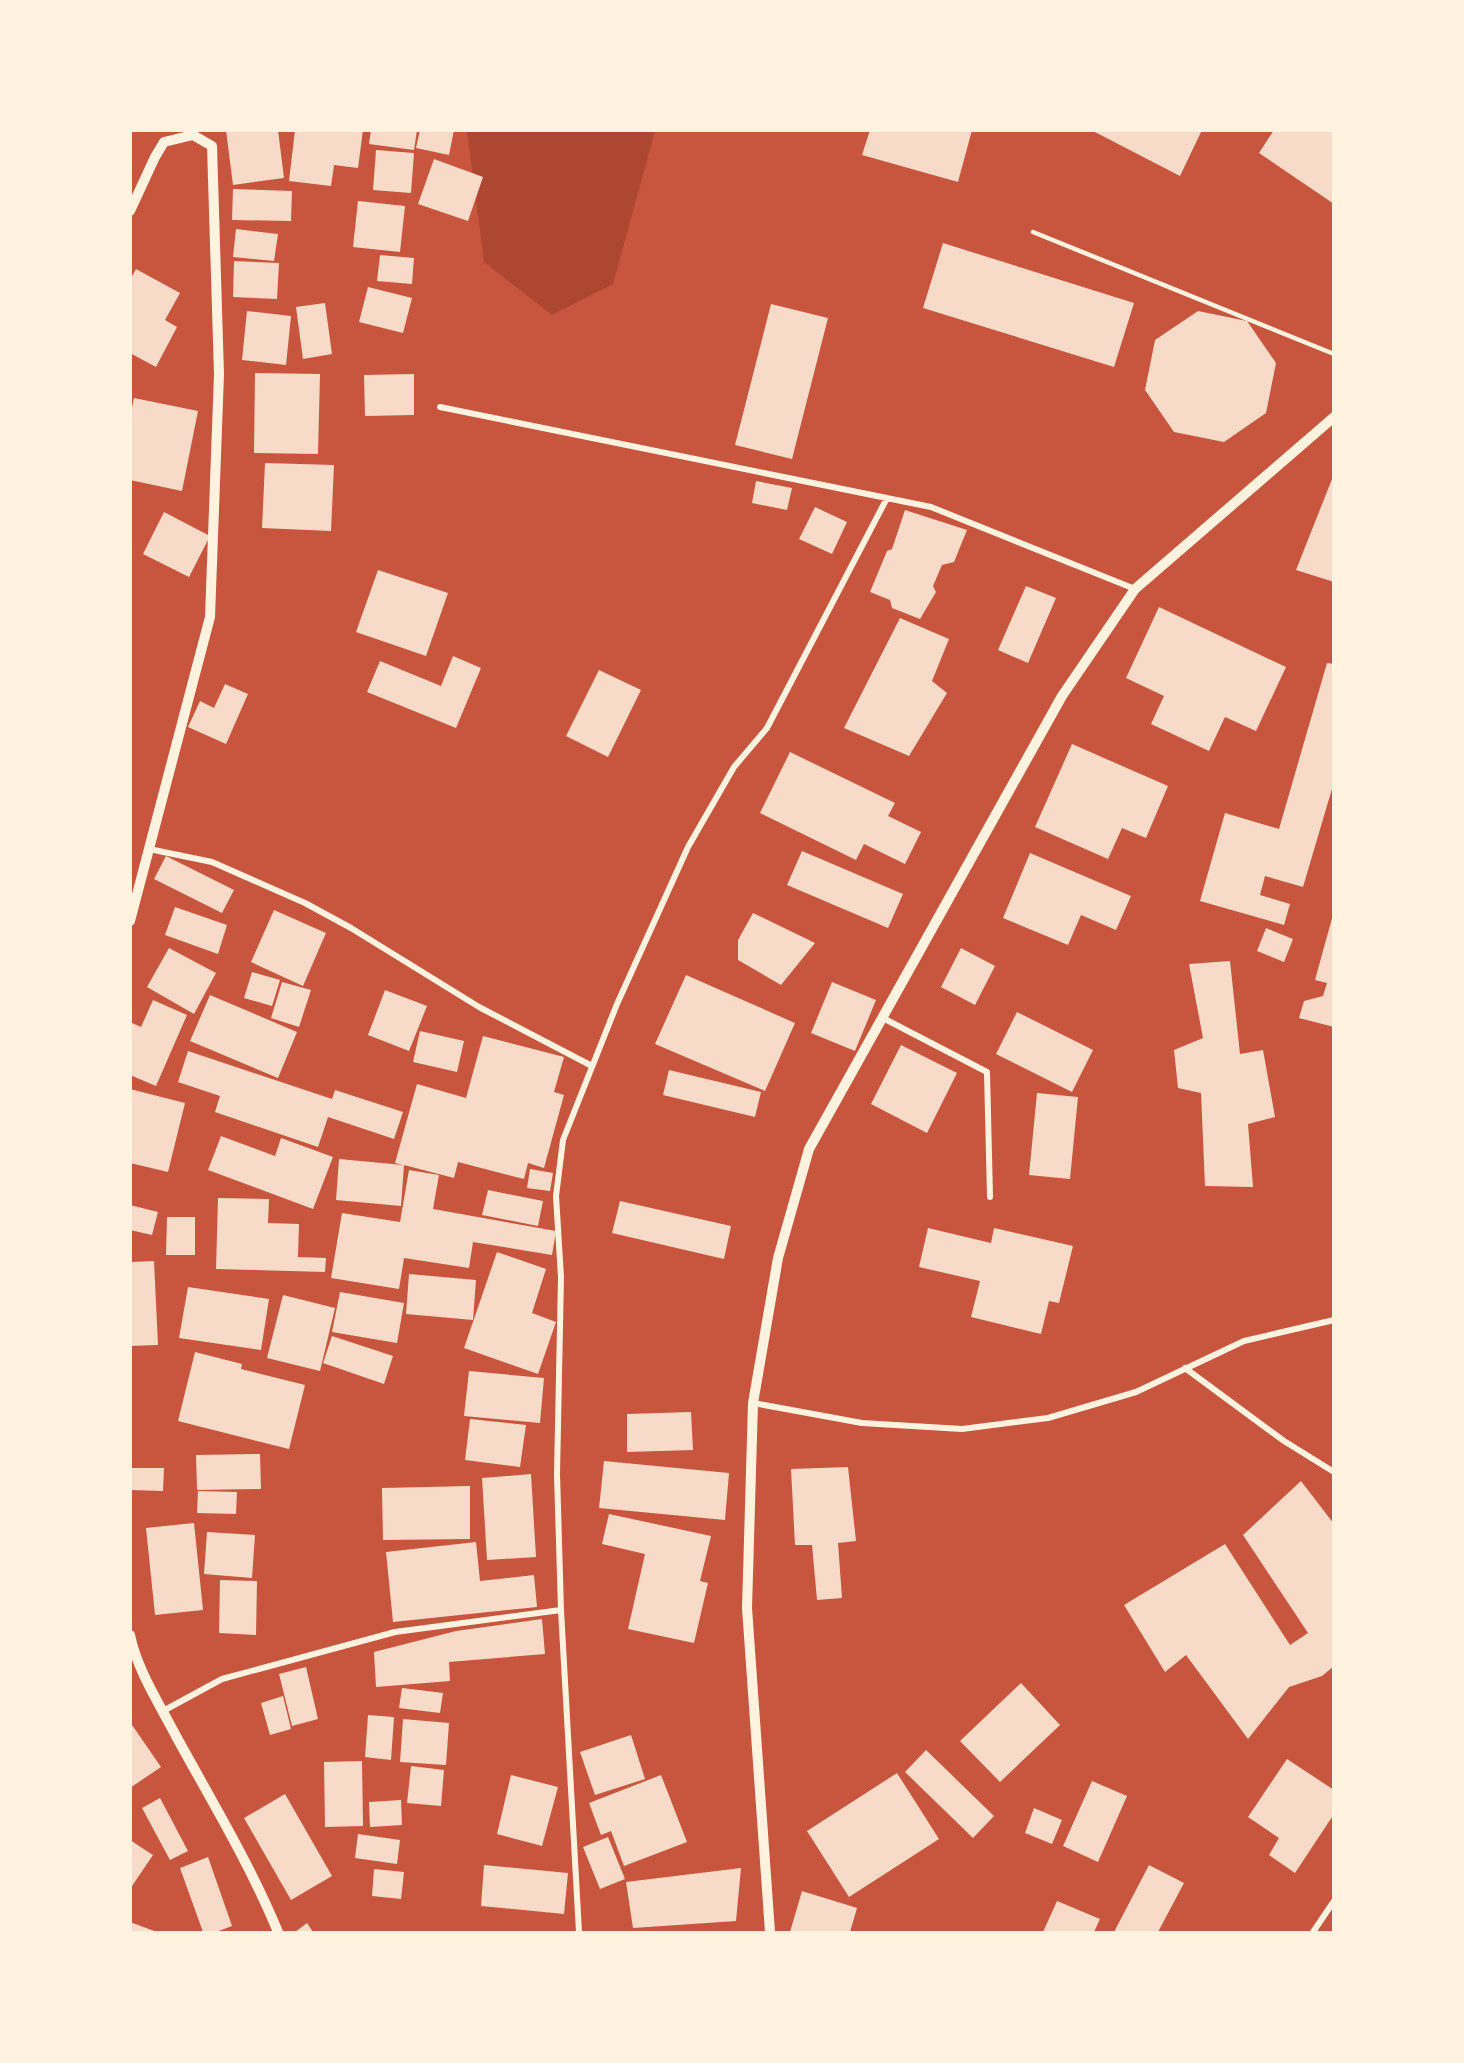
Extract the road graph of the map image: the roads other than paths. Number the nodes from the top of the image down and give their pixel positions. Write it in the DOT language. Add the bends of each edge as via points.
graph roads {
  1 [pos="130,211"];
  2 [pos="1033,232"];
  3 [pos="1334,354"];
  4 [pos="440,407"];
  5 [pos="1334,417"];
  6 [pos="887,498"];
  7 [pos="1135,589"];
  8 [pos="149,849"];
  9 [pos="130,921"];
  10 [pos="880,1017"];
  11 [pos="592,1066"];
  12 [pos="990,1197"];
  13 [pos="1334,1320"];
  14 [pos="1185,1368"];
  15 [pos="753,1403"];
  16 [pos="1334,1472"];
  17 [pos="561,1610"];
  18 [pos="130,1635"];
  19 [pos="163,1711"];
  20 [pos="1334,1901"];
  21 [pos="278,1932"];
  22 [pos="579,1932"];
  23 [pos="770,1932"];
  24 [pos="1313,1932"];
  1 -- 8 [label="street" via="164,142 193,135 212,146 219,374 210,617"];
  2 -- 3 [label="lane"];
  4 -- 6 [label="street"];
  5 -- 7 [label="street"];
  6 -- 7 [label="street" via="931,507"];
  6 -- 11 [label="street" via="767,728 734,767 688,847"];
  7 -- 10 [label="street" via="1062,696"];
  8 -- 9 [label="street"];
  8 -- 11 [label="street" via="212,862 305,903 479,1007"];
  10 -- 12 [label="street" via="987,1072"];
  10 -- 15 [label="street" via="809,1149 778,1258"];
  11 -- 17 [label="street" via="563,1140 555,1196 561,1277 557,1474"];
  13 -- 14 [label="street" via="1244,1341"];
  14 -- 15 [label="street" via="1136,1392 1048,1418 962,1429 862,1423"];
  14 -- 16 [label="street" via="1284,1441"];
  15 -- 23 [label="street" via="747,1608"];
  17 -- 19 [label="street" via="395,1632 222,1679"];
  17 -- 22 [label="street"];
  18 -- 19 [label="street"];
  19 -- 21 [label="street" via="263,1896"];
  20 -- 24 [label="street"];
}
